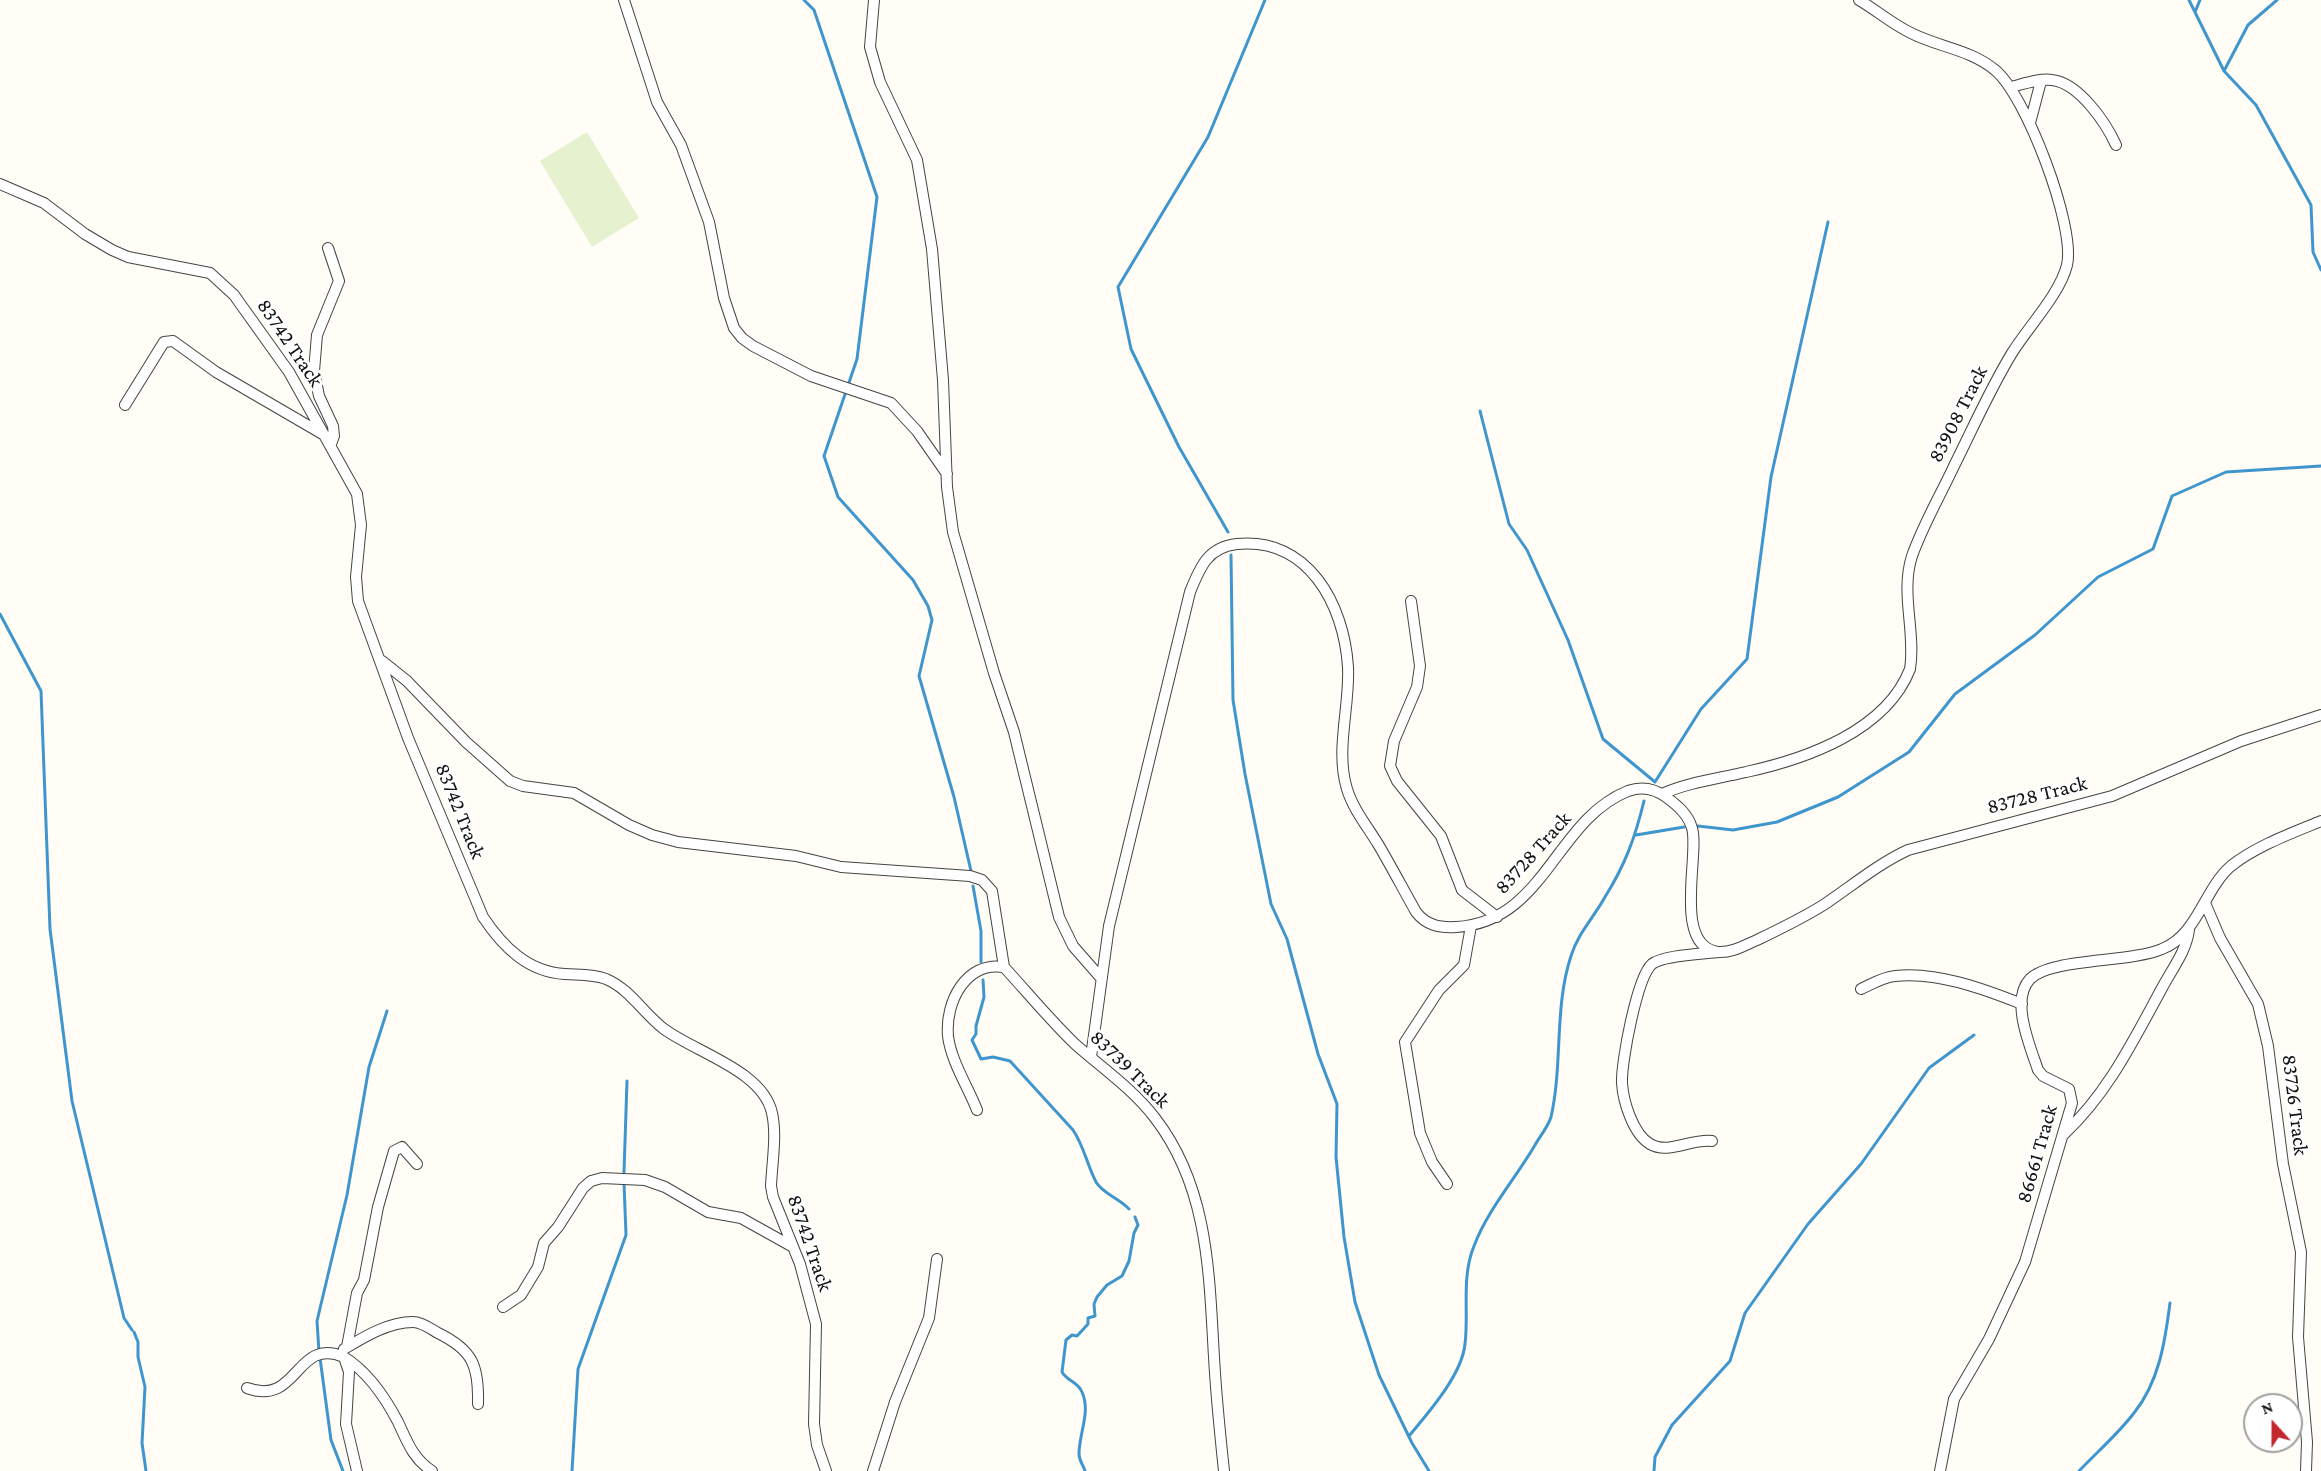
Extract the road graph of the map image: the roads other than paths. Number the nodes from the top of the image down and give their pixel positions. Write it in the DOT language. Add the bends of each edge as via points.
graph roads {
  1 [pos="624,0"];
  2 [pos="874,0"];
  3 [pos="1859,0"];
  4 [pos="1874,4"];
  5 [pos="2041,81"];
  6 [pos="2011,87"];
  7 [pos="2030,123"];
  8 [pos="2116,145"];
  9 [pos="0,184"];
  10 [pos="328,248"];
  11 [pos="125,405"];
  12 [pos="329,440"];
  13 [pos="947,474"];
  14 [pos="1411,601"];
  15 [pos="382,660"];
  16 [pos="2321,715"];
  17 [pos="1662,794"];
  18 [pos="2321,821"];
  19 [pos="2205,903"];
  20 [pos="1497,917"];
  21 [pos="1471,926"];
  22 [pos="2189,926"];
  23 [pos="1719,952"];
  24 [pos="1004,967"];
  25 [pos="1101,978"];
  26 [pos="1861,989"];
  27 [pos="2022,1004"];
  28 [pos="1091,1058"];
  29 [pos="977,1110"];
  30 [pos="2063,1135"];
  31 [pos="1712,1141"];
  32 [pos="417,1164"];
  33 [pos="1447,1184"];
  34 [pos="793,1247"];
  35 [pos="936,1259"];
  36 [pos="503,1307"];
  37 [pos="342,1353"];
  38 [pos="248,1388"];
  39 [pos="478,1404"];
  40 [pos="357,1471"];
  41 [pos="432,1471"];
  42 [pos="826,1471"];
  43 [pos="873,1471"];
  44 [pos="1224,1471"];
  45 [pos="1940,1471"];
  46 [pos="2306,1471"];
  1 -- 13 [label="street" via="657,102 681,145 709,222 734,328 753,346 811,376 891,403 917,431"];
  2 -- 13 [label="street" via="870,47 880,82 917,160 932,249"];
  3 -- 4 [label="street, 83908 Track"];
  4 -- 6 [label="street, 83908 Track" via="1909,32 1995,69"];
  5 -- 6 [label="street"];
  5 -- 7 [label="street"];
  5 -- 8 [label="street" via="2056,80 2075,91 2103,119"];
  6 -- 7 [label="street, 83908 Track"];
  7 -- 17 [label="street, 83908 Track" via="2066,228 2067,268 2001,373 1922,531 1909,572 1912,658 1905,683 1890,704 1839,740 1786,761"];
  9 -- 12 [label="street, 83742 Track" via="44,203 112,250 210,273 222,283 289,372"];
  10 -- 12 [label="street" via="339,280 317,335 314,370 319,396 333,426 334,436"];
  11 -- 12 [label="street" via="155,354 164,342 173,341 216,372"];
  12 -- 15 [label="street, 83742 Track" via="361,509 356,590"];
  13 -- 25 [label="street" via="958,554 1014,732 1055,904 1073,946"];
  14 -- 20 [label="street" via="1420,666 1418,687 1394,741 1390,766 1396,781 1442,836 1462,890"];
  15 -- 24 [label="street" via="510,781 574,793 652,834 678,842 796,856 841,867 982,880 992,891"];
  15 -- 34 [label="street, 83742 Track" via="408,738 476,902 497,938 546,973 606,979 623,989 663,1028 760,1087 772,1115 771,1186"];
  16 -- 23 [label="street, 83728 Track" via="2241,741 2112,796 1908,850 1798,921 1738,948"];
  17 -- 20 [label="street, 83728 Track" via="1648,788 1628,791 1600,809 1536,883"];
  17 -- 23 [label="street" via="1678,806 1692,828 1692,919 1704,943"];
  18 -- 19 [label="street" via="2231,866"];
  19 -- 22 [label="street"];
  19 -- 46 [label="street, 83726 Track" via="2258,1004 2268,1046 2283,1164 2301,1252 2298,1337"];
  20 -- 21 [label="street, 83728 Track"];
  21 -- 25 [label="street, 83728 Track" via="1436,926 1421,918 1351,801 1343,765 1346,650 1324,590 1306,564 1293,555 1263,544 1232,544 1207,556 1190,592 1117,886"];
  21 -- 33 [label="street" via="1464,965 1439,990 1405,1042 1420,1132 1432,1162"];
  22 -- 27 [label="street" via="2176,942 2146,955 2066,964 2037,972 2024,988"];
  22 -- 30 [label="street" via="2179,959 2120,1065 2096,1100"];
  23 -- 31 [label="street, 83728 Track" via="1667,958 1650,966 1633,1013 1622,1078 1634,1122 1648,1143 1661,1148"];
  24 -- 28 [label="street, 83739 Track"];
  24 -- 29 [label="street" via="994,965 971,973 950,1009 948,1037"];
  25 -- 28 [label="street, 83728 Track"];
  26 -- 27 [label="street" via="1893,976 1926,977"];
  27 -- 30 [label="street, 86661 Track" via="2038,1070 2065,1085 2072,1095"];
  28 -- 44 [label="street, 83739 Track" via="1135,1095 1173,1144 1200,1212 1209,1265"];
  30 -- 45 [label="street, 86661 Track" via="2025,1262 1989,1339 1954,1399"];
  32 -- 37 [label="street" via="402,1147 394,1151 364,1280"];
  34 -- 36 [label="street" via="741,1218 708,1212 645,1180 591,1180 544,1243 538,1267 521,1294"];
  34 -- 42 [label="street, 83742 Track" via="816,1324 814,1424"];
  35 -- 43 [label="street" via="929,1318 895,1402"];
  37 -- 38 [label="street" via="315,1354 278,1390"];
  37 -- 39 [label="street" via="375,1331 418,1322 458,1343 469,1355 478,1373"];
  37 -- 40 [label="street" via="349,1372 346,1424"];
  37 -- 41 [label="street" via="373,1383 411,1450"];
}
